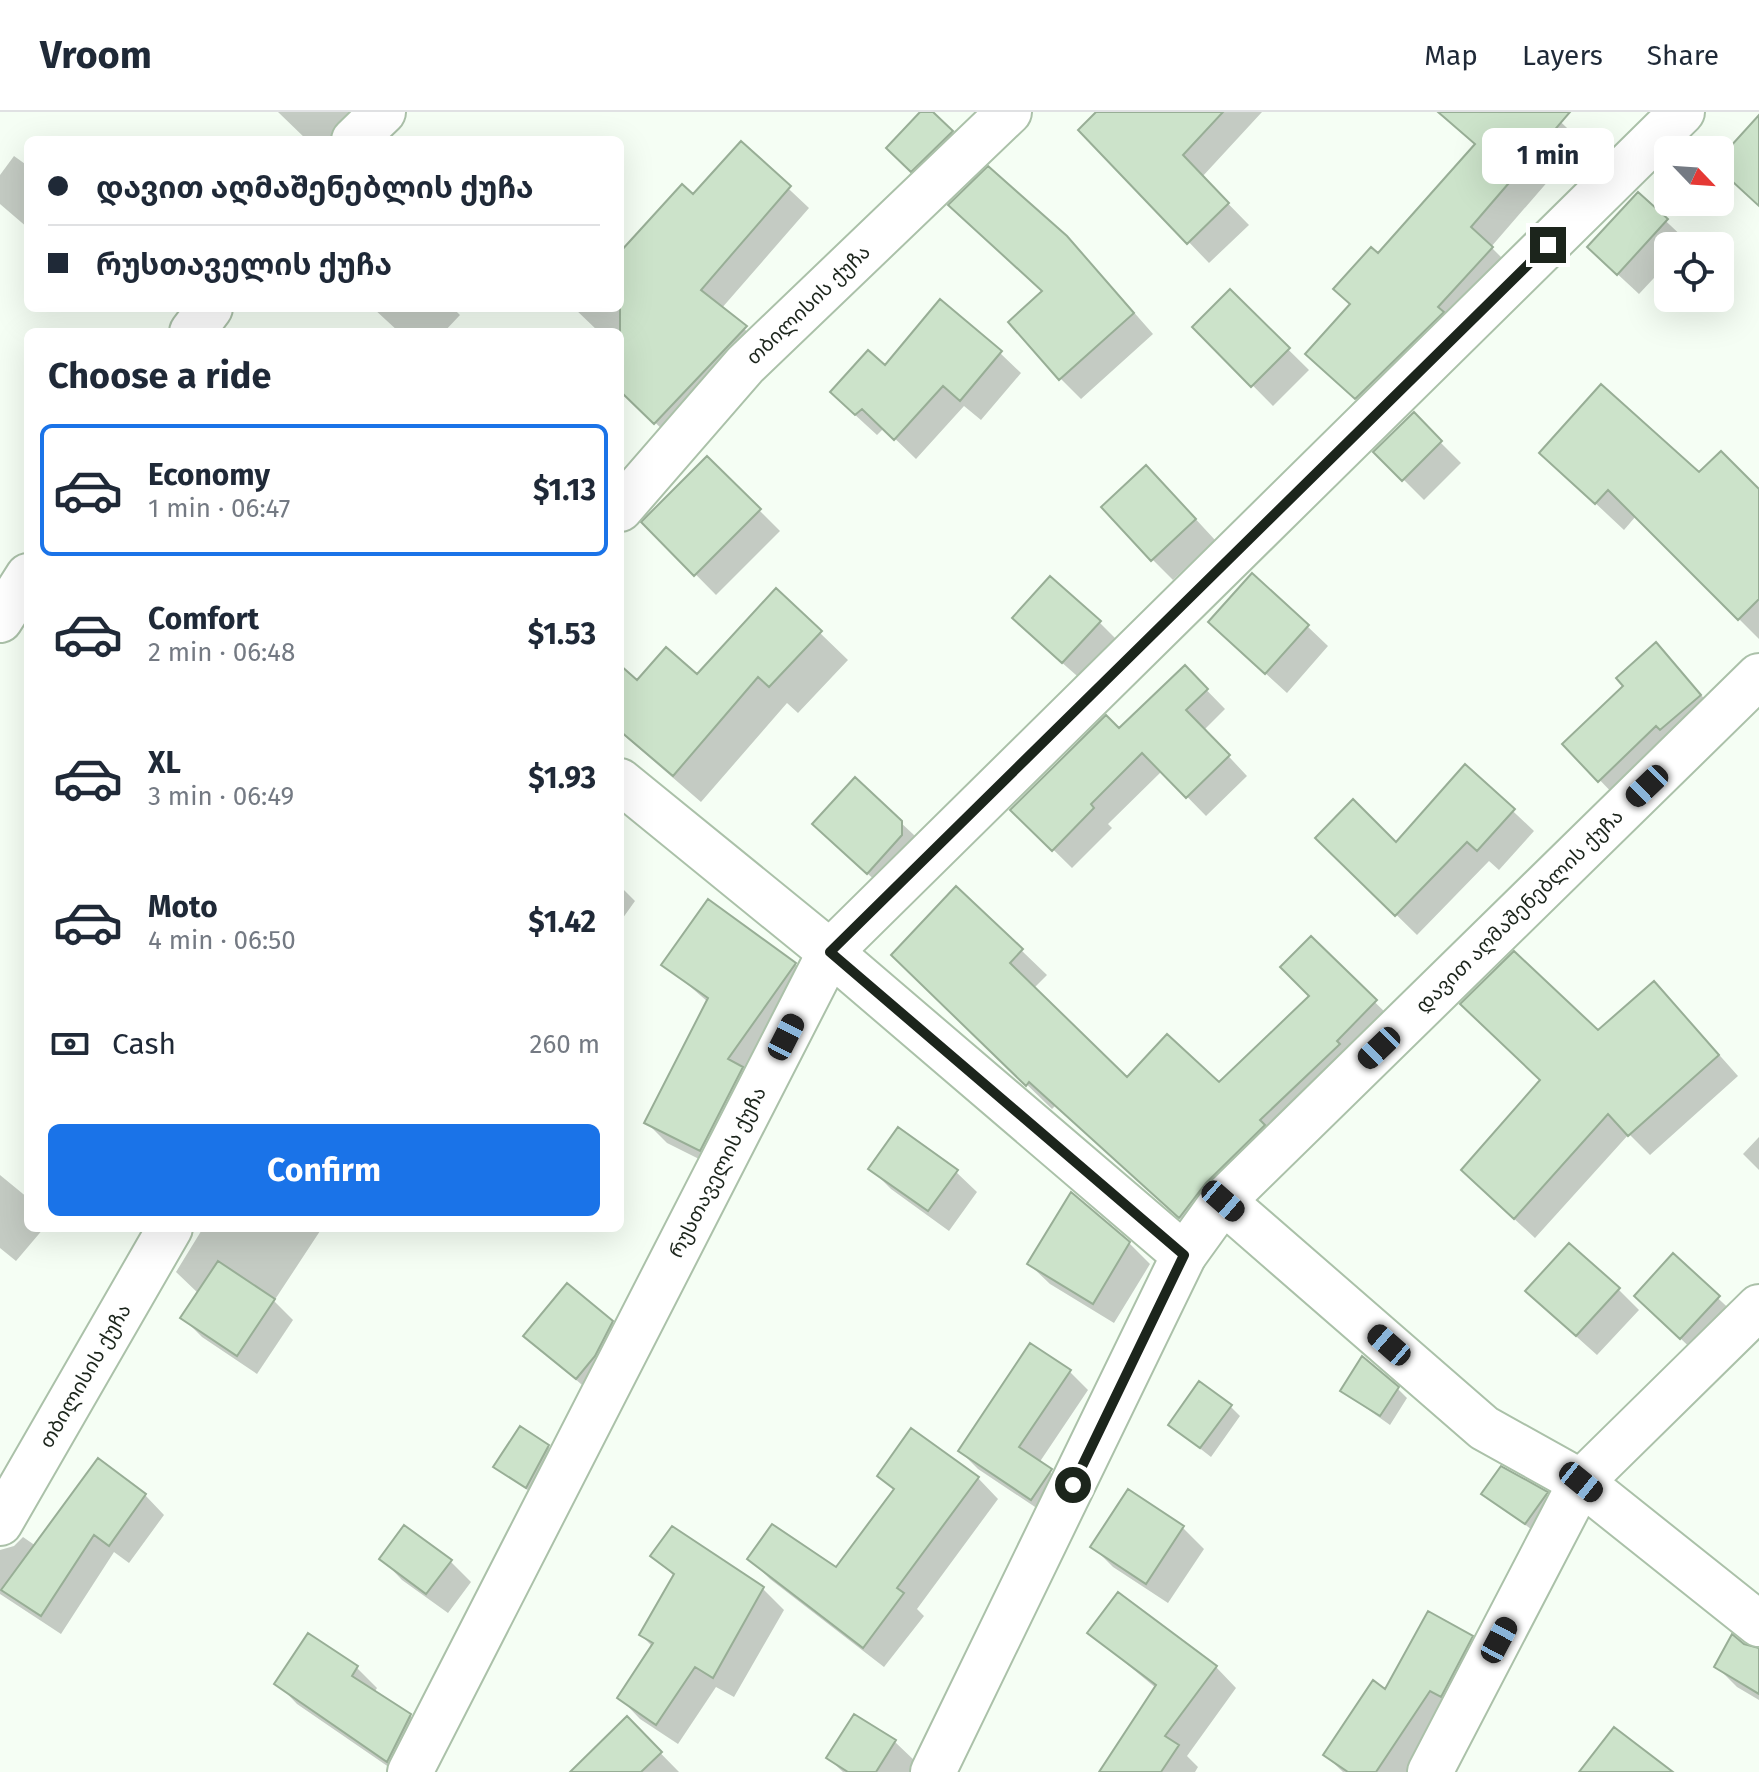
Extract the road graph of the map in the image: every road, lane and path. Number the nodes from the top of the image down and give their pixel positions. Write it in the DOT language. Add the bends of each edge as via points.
graph roads {
  1 [pos="383,112"];
  2 [pos="1009,112"];
  3 [pos="1682,112"];
  4 [pos="358,136"];
  5 [pos="624,504"];
  6 [pos="24,582"];
  7 [pos="0,620"];
  8 [pos="1759,676"];
  9 [pos="624,784"];
  10 [pos="830,952"];
  11 [pos="1223,1201"];
  12 [pos="168,1232"];
  13 [pos="1184,1255"];
  14 [pos="1759,1307"];
  15 [pos="1581,1482"];
  16 [pos="0,1523"];
  17 [pos="1759,1624"];
  18 [pos="410,1772"];
  19 [pos="933,1772"];
  20 [pos="1430,1772"];
  1 -- 4 [label="street"];
  2 -- 5 [label="street, თბილისის ქუჩა" via="745,365"];
  3 -- 10 [label="street, რუსთაველის ქუჩა"];
  6 -- 7 [label="street"];
  8 -- 11 [label="street, დავით აღმაშენებლის ქუჩა"];
  9 -- 10 [label="street"];
  10 -- 13 [label="street"];
  10 -- 18 [label="street, რუსთაველის ქუჩა"];
  11 -- 13 [label="street, დავით აღმაშენებლის ქუჩა"];
  11 -- 15 [label="street" via="1484,1428"];
  12 -- 16 [label="street, თბილისის ქუჩა"];
  13 -- 19 [label="street, დავით აღმაშენებლის ქუჩა"];
  14 -- 15 [label="street"];
  15 -- 17 [label="street"];
  15 -- 20 [label="street"];
}
